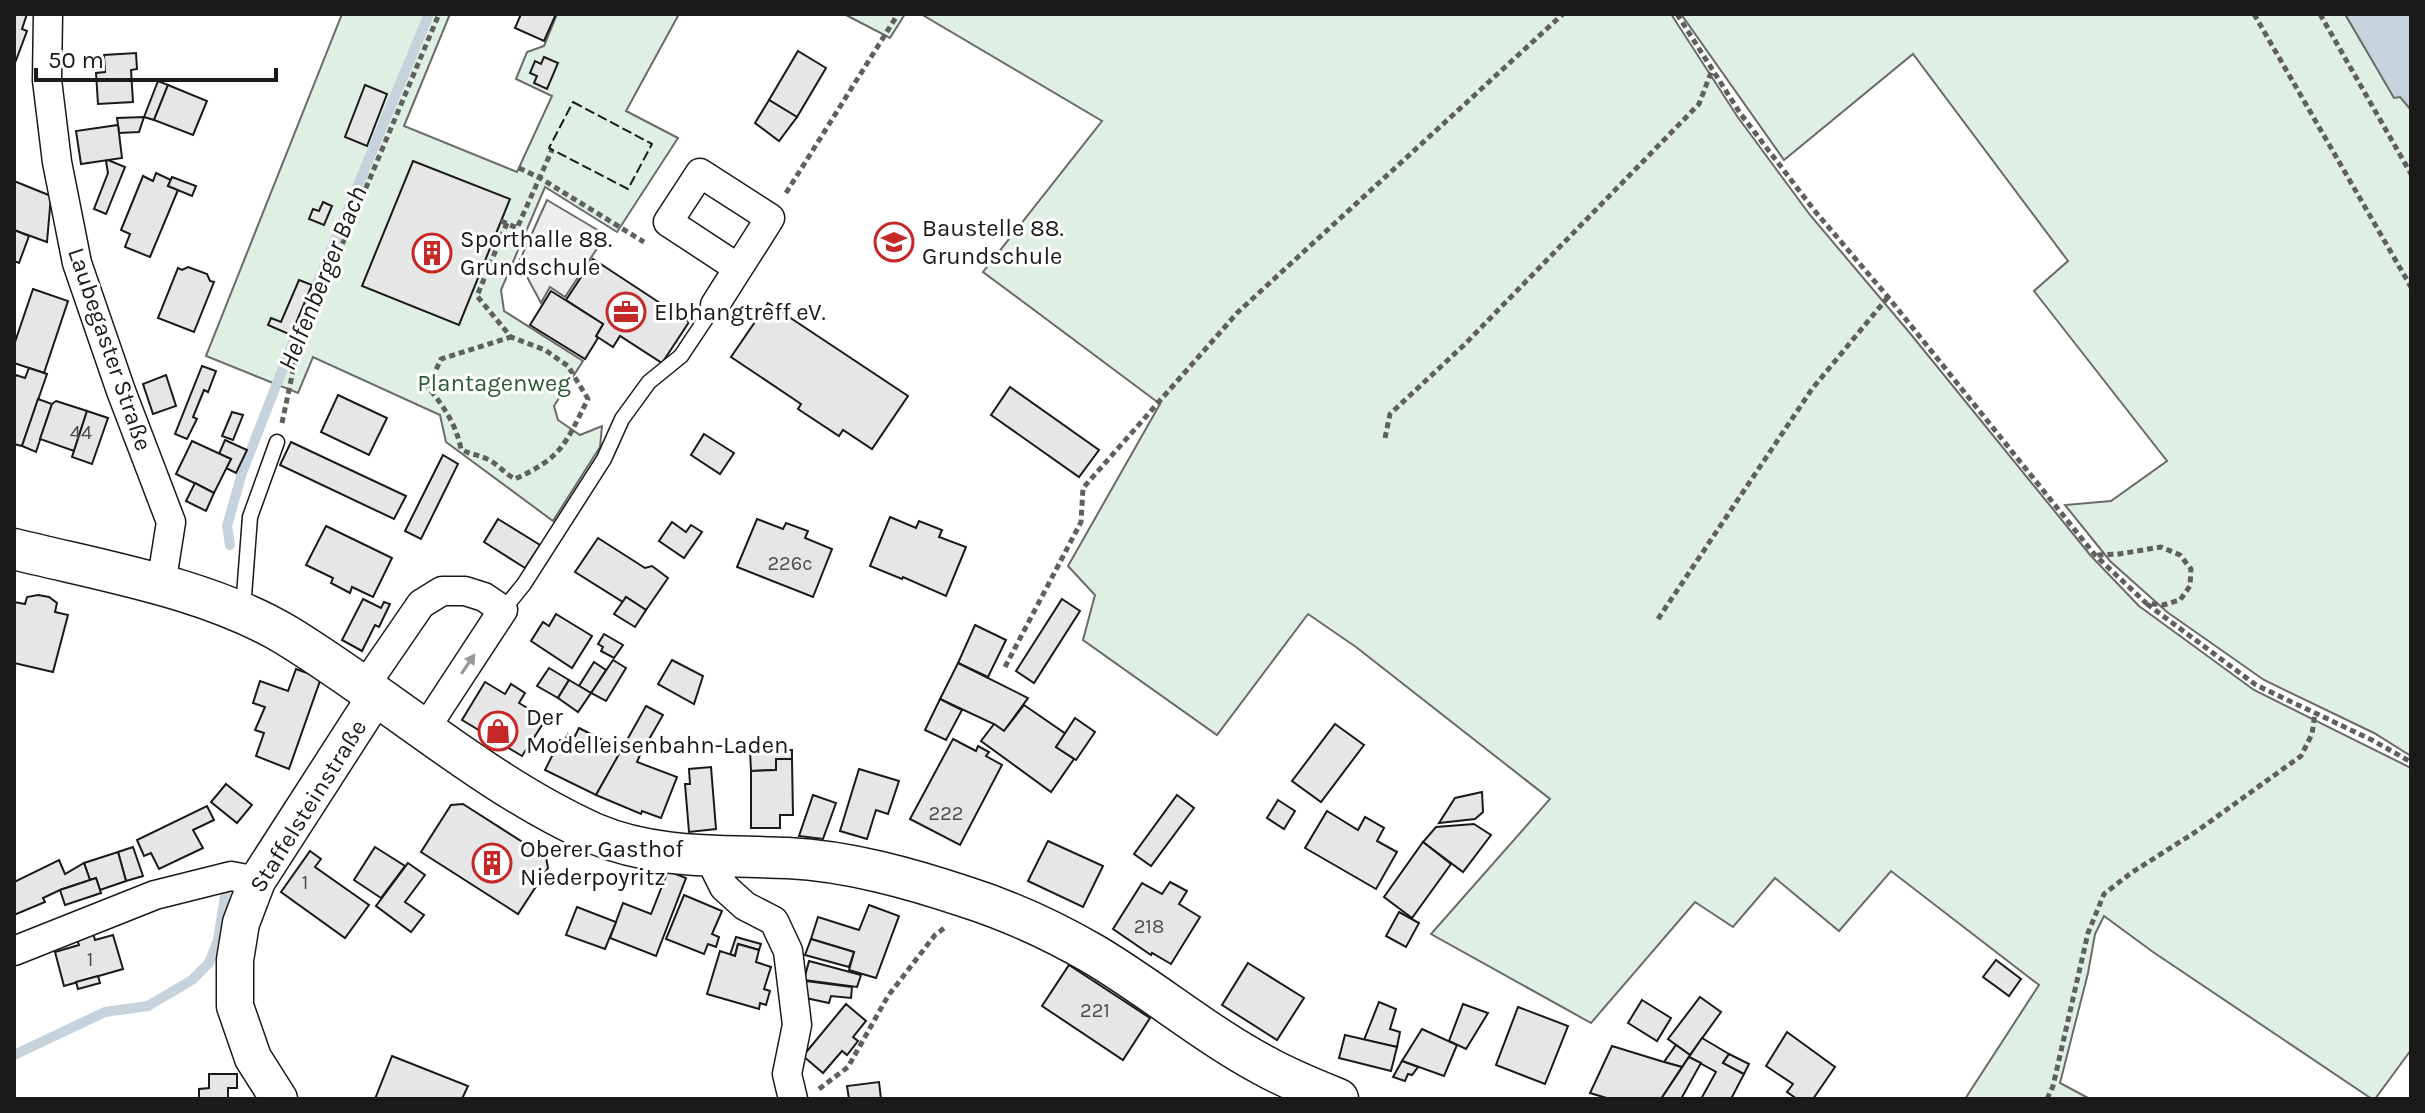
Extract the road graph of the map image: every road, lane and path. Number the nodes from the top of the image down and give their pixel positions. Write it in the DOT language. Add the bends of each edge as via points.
graph roads {
  1 [pos="48,14"];
  2 [pos="439,14"];
  3 [pos="898,14"];
  4 [pos="1563,14"];
  5 [pos="1677,14"];
  6 [pos="2254,14"];
  7 [pos="2320,14"];
  8 [pos="1712,70"];
  9 [pos="552,150"];
  10 [pos="519,168"];
  11 [pos="2411,174"];
  12 [pos="540,178"];
  13 [pos="770,218"];
  14 [pos="656,250"];
  15 [pos="738,268"];
  16 [pos="2411,287"];
  17 [pos="1888,297"];
  18 [pos="715,305"];
  19 [pos="511,337"];
  20 [pos="1385,438"];
  21 [pos="277,442"];
  22 [pos="14,549"];
  23 [pos="2095,555"];
  24 [pos="161,585"];
  25 [pos="2146,603"];
  26 [pos="503,610"];
  27 [pos="242,615"];
  28 [pos="1658,619"];
  29 [pos="1005,667"];
  30 [pos="370,692"];
  31 [pos="2315,713"];
  32 [pos="425,729"];
  33 [pos="2411,762"];
  34 [pos="714,857"];
  35 [pos="257,881"];
  36 [pos="972,898"];
  37 [pos="14,951"];
  38 [pos="803,1096"];
  39 [pos="279,1099"];
  40 [pos="1338,1099"];
  41 [pos="2047,1099"];
  1 -- 24 [label="street, Laubegaster Straße" via="47,80 77,263 171,522"];
  2 -- 21 [label="path" via="297,352"];
  3 -- 13 [label="path"];
  4 -- 29 [label="path" via="1238,312 1083,488 1081,522"];
  5 -- 8 [label="path"];
  6 -- 16 [label="path"];
  7 -- 11 [label="path"];
  8 -- 17 [label="path" via="1814,210"];
  8 -- 20 [label="path" via="1699,104 1390,414"];
  9 -- 12 [label="path"];
  10 -- 12 [label="path"];
  12 -- 14 [label="path"];
  12 -- 19 [label="path" via="517,228 504,222 477,296"];
  13 -- 15 [label="street"];
  13 -- 15 [label="street" via="700,173 668,222"];
  15 -- 18 [label="street"];
  17 -- 23 [label="path"];
  17 -- 28 [label="path" via="1812,389"];
  18 -- 26 [label="lane" via="681,356 649,382 622,419 604,459"];
  19 -- 19 [label="path" via="568,366 588,399 562,450 515,479 488,459 461,449 447,412 428,387 441,359"];
  21 -- 27 [label="lane" via="250,517"];
  22 -- 24 [label="main road"];
  23 -- 25 [label="path"];
  23 -- 25 [label="path" via="2161,547 2180,555 2191,569 2190,586 2180,600"];
  24 -- 27 [label="main road"];
  25 -- 31 [label="path" via="2256,685"];
  26 -- 30 [label="street" via="465,591 442,591 421,604"];
  32 -- 26 [label="street, one-way"];
  27 -- 30 [label="main road" via="284,634"];
  30 -- 32 [label="main road"];
  30 -- 35 [label="street, Staffelsteinstraße"];
  31 -- 33 [label="path"];
  31 -- 41 [label="path" via="2301,756 2104,894 2088,933"];
  32 -- 34 [label="main road" via="552,812 596,834 655,852"];
  34 -- 36 [label="main road" via="853,866"];
  34 -- 38 [label="street" via="724,887 774,921 788,951 797,1025 787,1074"];
  35 -- 37 [label="street" via="231,876 155,895"];
  35 -- 39 [label="street, Staffelsteinstraße" via="241,923 235,1006 253,1058"];
  36 -- 38 [label="path" via="958,918 935,935 888,996 848,1067"];
  36 -- 40 [label="main road" via="1052,932 1264,1065"];
}
